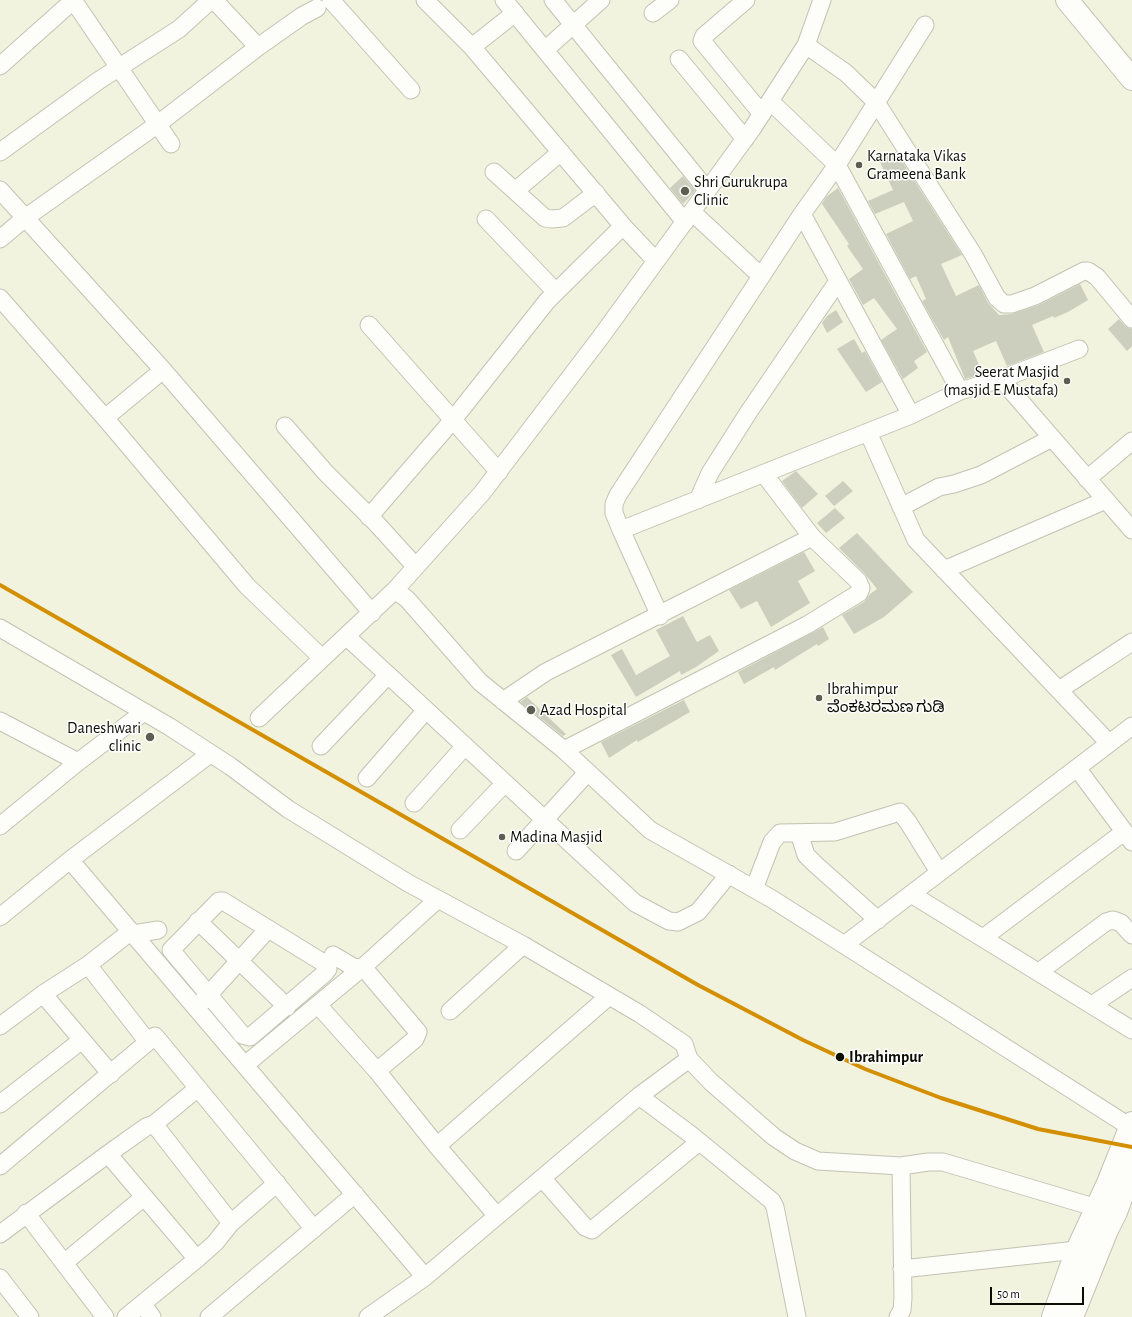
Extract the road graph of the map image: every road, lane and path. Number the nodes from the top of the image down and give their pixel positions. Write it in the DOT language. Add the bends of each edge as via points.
graph roads {
  1 [pos="73,0"];
  2 [pos="212,0"];
  3 [pos="425,0"];
  4 [pos="504,0"];
  5 [pos="553,0"];
  6 [pos="600,0"];
  7 [pos="670,0"];
  8 [pos="746,0"];
  9 [pos="822,0"];
  10 [pos="1067,0"];
  11 [pos="322,2"];
  12 [pos="515,13"];
  13 [pos="653,14"];
  14 [pos="573,24"];
  15 [pos="925,25"];
  16 [pos="806,45"];
  17 [pos="258,47"];
  18 [pos="472,47"];
  19 [pos="545,50"];
  20 [pos="680,59"];
  21 [pos="0,66"];
  22 [pos="119,68"];
  23 [pos="1132,78"];
  24 [pos="411,90"];
  25 [pos="876,102"];
  26 [pos="766,107"];
  27 [pos="158,124"];
  28 [pos="745,139"];
  29 [pos="171,144"];
  30 [pos="0,152"];
  31 [pos="561,152"];
  32 [pos="837,165"];
  33 [pos="494,172"];
  34 [pos="0,190"];
  35 [pos="707,190"];
  36 [pos="515,191"];
  37 [pos="596,193"];
  38 [pos="802,214"];
  39 [pos="688,217"];
  40 [pos="25,218"];
  41 [pos="486,219"];
  42 [pos="623,226"];
  43 [pos="0,239"];
  44 [pos="656,261"];
  45 [pos="761,276"];
  46 [pos="838,281"];
  47 [pos="556,292"];
  48 [pos="0,298"];
  49 [pos="1132,319"];
  50 [pos="370,325"];
  51 [pos="1079,349"];
  52 [pos="163,370"];
  53 [pos="1001,379"];
  54 [pos="960,391"];
  55 [pos="911,415"];
  56 [pos="105,418"];
  57 [pos="452,421"];
  58 [pos="285,426"];
  59 [pos="868,432"];
  60 [pos="1052,438"];
  61 [pos="1132,441"];
  62 [pos="499,472"];
  63 [pos="764,474"];
  64 [pos="1088,479"];
  65 [pos="698,500"];
  66 [pos="1106,500"];
  67 [pos="901,507"];
  68 [pos="369,516"];
  69 [pos="621,530"];
  70 [pos="1132,530"];
  71 [pos="812,537"];
  72 [pos="416,568"];
  73 [pos="944,570"];
  74 [pos="395,590"];
  75 [pos="372,613"];
  76 [pos="660,616"];
  77 [pos="0,628"];
  78 [pos="346,636"];
  79 [pos="1132,642"];
  80 [pos="322,658"];
  81 [pos="388,675"];
  82 [pos="1059,690"];
  83 [pos="503,702"];
  84 [pos="426,710"];
  85 [pos="144,712"];
  86 [pos="259,718"];
  87 [pos="0,721"];
  88 [pos="1132,726"];
  89 [pos="1109,743"];
  90 [pos="322,746"];
  91 [pos="465,746"];
  92 [pos="564,750"];
  93 [pos="210,754"];
  94 [pos="78,762"];
  95 [pos="1077,768"];
  96 [pos="587,773"];
  97 [pos="367,778"];
  98 [pos="505,783"];
  99 [pos="414,802"];
  100 [pos="545,819"];
  101 [pos="1,825"];
  102 [pos="460,830"];
  103 [pos="799,833"];
  104 [pos="1128,837"];
  105 [pos="516,850"];
  106 [pos="70,860"];
  107 [pos="940,872"];
  108 [pos="729,874"];
  109 [pos="754,889"];
  110 [pos="911,894"];
  111 [pos="438,899"];
  112 [pos="0,918"];
  113 [pos="878,920"];
  114 [pos="198,921"];
  115 [pos="268,929"];
  116 [pos="158,930"];
  117 [pos="130,932"];
  118 [pos="1132,935"];
  119 [pos="983,938"];
  120 [pos="523,945"];
  121 [pos="844,945"];
  122 [pos="333,955"];
  123 [pos="240,960"];
  124 [pos="88,965"];
  125 [pos="363,967"];
  126 [pos="1039,972"];
  127 [pos="1132,978"];
  128 [pos="43,994"];
  129 [pos="208,995"];
  130 [pos="609,996"];
  131 [pos="318,1004"];
  132 [pos="1092,1004"];
  133 [pos="287,1007"];
  134 [pos="197,1008"];
  135 [pos="450,1011"];
  136 [pos="1132,1014"];
  137 [pos="1110,1015"];
  138 [pos="0,1026"];
  139 [pos="1132,1030"];
  140 [pos="82,1040"];
  141 [pos="148,1042"];
  142 [pos="689,1059"];
  143 [pos="245,1065"];
  144 [pos="377,1071"];
  145 [pos="111,1074"];
  146 [pos="198,1088"];
  147 [pos="639,1096"];
  148 [pos="0,1104"];
  149 [pos="154,1124"];
  150 [pos="1131,1126"];
  151 [pos="699,1142"];
  152 [pos="437,1146"];
  153 [pos="108,1154"];
  154 [pos="1132,1157"];
  155 [pos="0,1166"];
  156 [pos="901,1166"];
  157 [pos="542,1178"];
  158 [pos="277,1183"];
  159 [pos="1122,1185"];
  160 [pos="355,1194"];
  161 [pos="144,1197"];
  162 [pos="1097,1208"];
  163 [pos="26,1213"];
  164 [pos="497,1216"];
  165 [pos="231,1223"];
  166 [pos="314,1229"];
  167 [pos="0,1234"];
  168 [pos="1077,1250"];
  169 [pos="197,1259"];
  170 [pos="65,1262"];
  171 [pos="902,1269"];
  172 [pos="0,1278"];
  173 [pos="425,1278"];
  174 [pos="147,1311"];
  175 [pos="30,1317"];
  176 [pos="105,1317"];
  177 [pos="126,1317"];
  178 [pos="209,1317"];
  179 [pos="368,1317"];
  180 [pos="797,1317"];
  181 [pos="898,1317"];
  182 [pos="1053,1317"];
  183 [pos="1072,1317"];
  1 -- 21 [label="street"];
  1 -- 22 [label="street"];
  2 -- 17 [label="street"];
  2 -- 22 [label="street" via="179,29"];
  3 -- 18 [label="street"];
  4 -- 12 [label="street"];
  5 -- 14 [label="street"];
  6 -- 14 [label="street"];
  7 -- 13 [label="street"];
  8 -- 26 [label="street" via="702,40"];
  9 -- 16 [label="street"];
  10 -- 23 [label="main road"];
  11 -- 17 [label="street"];
  11 -- 24 [label="street"];
  12 -- 18 [label="street"];
  12 -- 19 [label="street"];
  14 -- 19 [label="street"];
  14 -- 35 [label="street"];
  15 -- 25 [label="street"];
  16 -- 25 [label="street" via="846,73"];
  16 -- 26 [label="street"];
  17 -- 27 [label="street"];
  18 -- 31 [label="street"];
  19 -- 39 [label="street"];
  20 -- 28 [label="street"];
  22 -- 27 [label="street"];
  22 -- 30 [label="street"];
  25 -- 32 [label="street"];
  25 -- 49 [label="street" via="973,254 997,298 1004,304 1035,296 1084,271 1097,277"];
  26 -- 28 [label="street"];
  26 -- 32 [label="street"];
  27 -- 29 [label="street"];
  27 -- 40 [label="street"];
  28 -- 35 [label="street"];
  31 -- 36 [label="street"];
  31 -- 37 [label="street"];
  32 -- 38 [label="street"];
  32 -- 54 [label="street"];
  33 -- 36 [label="street"];
  34 -- 40 [label="street"];
  35 -- 39 [label="street"];
  36 -- 37 [label="street" via="545,218 555,220 563,218"];
  37 -- 42 [label="street"];
  38 -- 45 [label="street"];
  38 -- 46 [label="street"];
  39 -- 44 [label="street"];
  39 -- 45 [label="street"];
  40 -- 43 [label="street"];
  40 -- 52 [label="street"];
  41 -- 47 [label="street"];
  42 -- 44 [label="street"];
  42 -- 47 [label="street"];
  44 -- 62 [label="street"];
  45 -- 69 [label="street" via="618,495 614,513"];
  46 -- 55 [label="street"];
  46 -- 65 [label="street" via="748,413 710,473"];
  47 -- 57 [label="street"];
  48 -- 56 [label="street"];
  50 -- 57 [label="street"];
  51 -- 53 [label="street"];
  52 -- 56 [label="street"];
  52 -- 75 [label="street"];
  53 -- 54 [label="street"];
  53 -- 60 [label="street"];
  54 -- 55 [label="street"];
  55 -- 59 [label="street"];
  56 -- 80 [label="street" via="247,586"];
  57 -- 62 [label="street"];
  57 -- 68 [label="street"];
  58 -- 68 [label="street" via="326,473"];
  59 -- 63 [label="street"];
  59 -- 67 [label="street"];
  60 -- 64 [label="street"];
  60 -- 67 [label="street" via="981,475 939,487"];
  61 -- 64 [label="street"];
  62 -- 72 [label="street"];
  63 -- 65 [label="street"];
  63 -- 71 [label="street"];
  64 -- 66 [label="street"];
  65 -- 69 [label="street"];
  66 -- 70 [label="street"];
  66 -- 73 [label="street"];
  67 -- 73 [label="street" via="916,540"];
  68 -- 72 [label="street"];
  69 -- 76 [label="street"];
  71 -- 76 [label="street"];
  71 -- 92 [label="street" via="858,582 861,588 859,593 807,625"];
  72 -- 74 [label="street"];
  73 -- 82 [label="street"];
  74 -- 75 [label="street"];
  74 -- 83 [label="street" via="407,599 480,682"];
  75 -- 78 [label="street"];
  76 -- 83 [label="street" via="546,672"];
  77 -- 85 [label="street"];
  78 -- 80 [label="street"];
  78 -- 81 [label="street"];
  79 -- 82 [label="street"];
  80 -- 86 [label="street"];
  81 -- 84 [label="street"];
  81 -- 90 [label="street"];
  82 -- 89 [label="street"];
  83 -- 92 [label="street"];
  84 -- 91 [label="street"];
  84 -- 97 [label="street"];
  85 -- 93 [label="street"];
  85 -- 94 [label="street"];
  87 -- 94 [label="street"];
  88 -- 89 [label="street"];
  89 -- 95 [label="street"];
  91 -- 98 [label="street"];
  91 -- 99 [label="street"];
  92 -- 96 [label="street"];
  93 -- 106 [label="street"];
  93 -- 111 [label="street" via="288,809"];
  94 -- 101 [label="street"];
  95 -- 104 [label="street"];
  95 -- 107 [label="street"];
  96 -- 100 [label="street"];
  96 -- 108 [label="street" via="650,830"];
  98 -- 100 [label="street"];
  98 -- 102 [label="street"];
  100 -- 105 [label="street"];
  100 -- 108 [label="street" via="635,903 669,921 678,922 698,912"];
  103 -- 107 [label="street" via="835,832 900,812"];
  103 -- 109 [label="street" via="780,833 774,838"];
  103 -- 113 [label="street" via="806,855"];
  104 -- 119 [label="street"];
  106 -- 112 [label="street"];
  106 -- 117 [label="street"];
  107 -- 110 [label="street"];
  108 -- 109 [label="street"];
  109 -- 121 [label="street"];
  110 -- 113 [label="street"];
  110 -- 119 [label="street"];
  111 -- 120 [label="street"];
  111 -- 125 [label="street"];
  113 -- 121 [label="street"];
  114 -- 115 [label="street" via="215,904 223,901"];
  114 -- 123 [label="street"];
  114 -- 129 [label="street" via="171,950"];
  115 -- 123 [label="street"];
  115 -- 133 [label="street" via="327,965 328,969"];
  116 -- 117 [label="street" via="133,934"];
  117 -- 124 [label="street"];
  117 -- 134 [label="street"];
  118 -- 126 [label="street" via="1121,923 1114,920 1106,922"];
  119 -- 126 [label="street"];
  120 -- 130 [label="street"];
  120 -- 135 [label="street"];
  121 -- 150 [label="street"];
  122 -- 125 [label="street" via="355,968"];
  123 -- 129 [label="street"];
  123 -- 133 [label="street"];
  124 -- 128 [label="street"];
  124 -- 141 [label="street"];
  125 -- 131 [label="street"];
  125 -- 144 [label="street" via="418,1032 415,1039"];
  126 -- 132 [label="street"];
  127 -- 132 [label="street"];
  128 -- 138 [label="street"];
  128 -- 140 [label="street"];
  129 -- 133 [label="street" via="240,1032 248,1037"];
  129 -- 134 [label="street"];
  130 -- 142 [label="street" via="684,1044"];
  130 -- 152 [label="street"];
  131 -- 143 [label="street"];
  131 -- 144 [label="street"];
  132 -- 137 [label="street"];
  134 -- 143 [label="street"];
  136 -- 137 [label="street"];
  137 -- 139 [label="street"];
  140 -- 145 [label="street"];
  140 -- 148 [label="street"];
  141 -- 145 [label="street"];
  141 -- 146 [label="street" via="155,1036"];
  142 -- 147 [label="street"];
  142 -- 156 [label="street" via="711,1082 774,1137 795,1151 818,1161"];
  143 -- 160 [label="street"];
  144 -- 152 [label="street"];
  145 -- 155 [label="street"];
  146 -- 149 [label="street"];
  146 -- 158 [label="street"];
  147 -- 151 [label="street"];
  147 -- 157 [label="street"];
  149 -- 153 [label="street"];
  149 -- 165 [label="street"];
  150 -- 159 [label="main road"];
  151 -- 157 [label="street" via="592,1230 585,1227"];
  151 -- 180 [label="street" via="772,1201"];
  152 -- 164 [label="street"];
  153 -- 161 [label="street"];
  153 -- 163 [label="street"];
  154 -- 159 [label="main road"];
  156 -- 162 [label="street" via="943,1162"];
  156 -- 171 [label="street"];
  157 -- 164 [label="street"];
  158 -- 165 [label="street"];
  158 -- 166 [label="street"];
  159 -- 162 [label="main road"];
  159 -- 183 [label="main road"];
  160 -- 166 [label="street"];
  160 -- 173 [label="street"];
  161 -- 169 [label="street"];
  161 -- 170 [label="street"];
  162 -- 168 [label="main road"];
  163 -- 167 [label="street"];
  163 -- 170 [label="street"];
  164 -- 173 [label="street"];
  165 -- 169 [label="street" via="215,1243"];
  166 -- 178 [label="street"];
  168 -- 171 [label="street"];
  168 -- 182 [label="main road"];
  169 -- 174 [label="street"];
  170 -- 176 [label="street"];
  171 -- 181 [label="street" via="902,1310"];
  172 -- 175 [label="street"];
  173 -- 179 [label="street"];
  174 -- 177 [label="street"];
}
